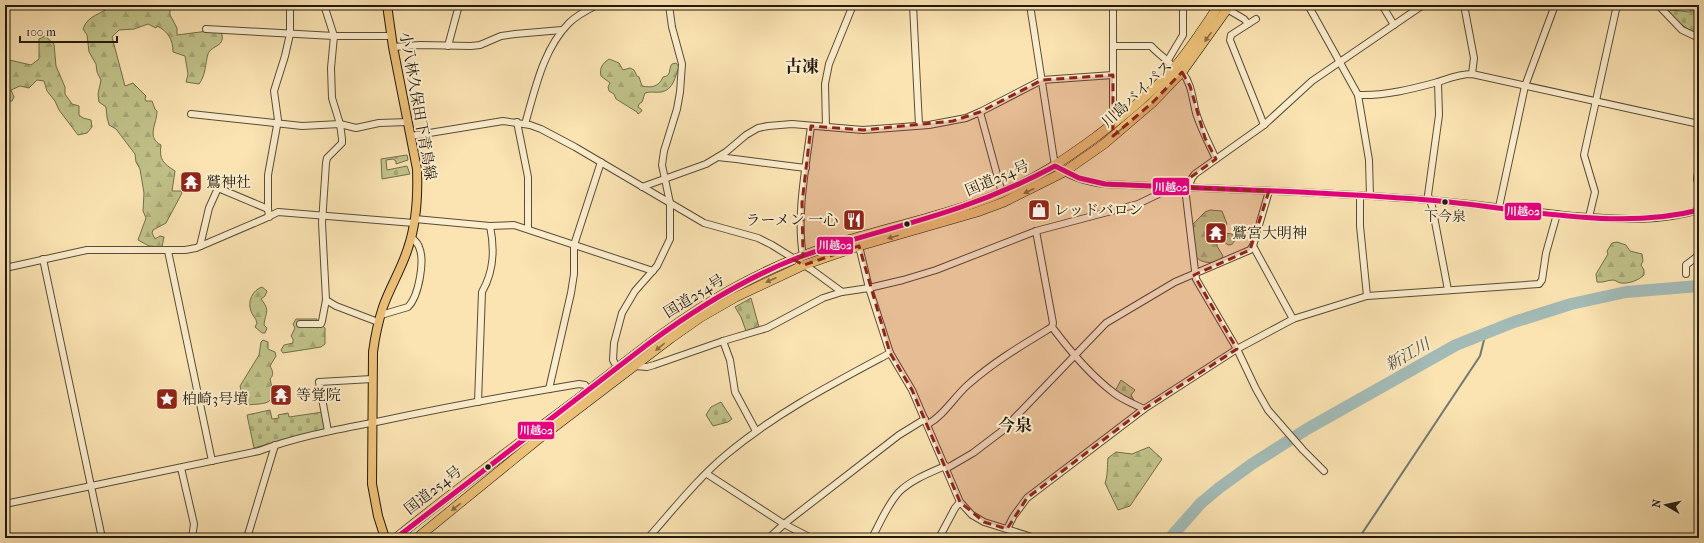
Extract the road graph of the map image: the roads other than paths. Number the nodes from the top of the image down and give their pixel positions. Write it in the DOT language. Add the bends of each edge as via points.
graph roads {
  1 [pos="290,5"];
  2 [pos="324,5"];
  3 [pos="387,5"];
  4 [pos="460,5"];
  5 [pos="597,5"];
  6 [pos="669,5"];
  7 [pos="853,5"];
  8 [pos="912,5"];
  9 [pos="1030,5"];
  10 [pos="1114,5"];
  11 [pos="1183,5"];
  12 [pos="1308,5"];
  13 [pos="1382,5"];
  14 [pos="1423,5"];
  15 [pos="1464,5"];
  16 [pos="1555,5"];
  17 [pos="1617,5"];
  18 [pos="1658,5"];
  19 [pos="1226,6"];
  20 [pos="1256,19"];
  21 [pos="1248,24"];
  22 [pos="1394,24"];
  23 [pos="206,30"];
  24 [pos="562,30"];
  25 [pos="290,34"];
  26 [pos="334,36"];
  27 [pos="392,36"];
  28 [pos="1699,38"];
  29 [pos="448,46"];
  30 [pos="1114,46"];
  31 [pos="393,47"];
  32 [pos="1168,60"];
  33 [pos="1340,61"];
  34 [pos="1178,70"];
  35 [pos="1472,74"];
  36 [pos="1113,75"];
  37 [pos="1042,80"];
  38 [pos="1438,82"];
  39 [pos="1525,86"];
  40 [pos="1358,95"];
  41 [pos="1595,101"];
  42 [pos="980,112"];
  43 [pos="191,114"];
  44 [pos="408,122"];
  45 [pos="517,122"];
  46 [pos="277,124"];
  47 [pos="340,124"];
  48 [pos="525,124"];
  49 [pos="1113,124"];
  50 [pos="1699,124"];
  51 [pos="919,125"];
  52 [pos="1264,125"];
  53 [pos="811,126"];
  54 [pos="826,128"];
  55 [pos="411,136"];
  56 [pos="718,157"];
  57 [pos="1216,159"];
  58 [pos="601,162"];
  59 [pos="1055,166"];
  60 [pos="1699,166"];
  61 [pos="806,168"];
  62 [pos="1064,172"];
  63 [pos="664,178"];
  64 [pos="642,186"];
  65 [pos="1173,187"];
  66 [pos="1186,188"];
  67 [pos="1699,188"];
  68 [pos="1269,191"];
  69 [pos="1002,193"];
  70 [pos="1360,196"];
  71 [pos="1370,196"];
  72 [pos="1430,200"];
  73 [pos="670,203"];
  74 [pos="1499,207"];
  75 [pos="268,209"];
  76 [pos="1699,210"];
  77 [pos="1557,214"];
  78 [pos="322,216"];
  79 [pos="269,217"];
  80 [pos="1589,217"];
  81 [pos="415,221"];
  82 [pos="490,226"];
  83 [pos="528,228"];
  84 [pos="1036,231"];
  85 [pos="412,237"];
  86 [pos="574,245"];
  87 [pos="200,246"];
  88 [pos="859,246"];
  89 [pos="1253,246"];
  90 [pos="168,251"];
  91 [pos="1699,255"];
  92 [pos="44,259"];
  93 [pos="800,260"];
  94 [pos="5,268"];
  95 [pos="653,271"];
  96 [pos="1195,274"];
  97 [pos="1686,274"];
  98 [pos="870,288"];
  99 [pos="1448,290"];
  100 [pos="842,292"];
  101 [pos="1367,296"];
  102 [pos="326,300"];
  103 [pos="379,318"];
  104 [pos="1293,319"];
  105 [pos="300,324"];
  106 [pos="1052,327"];
  107 [pos="723,341"];
  108 [pos="1237,349"];
  109 [pos="890,353"];
  110 [pos="1074,356"];
  111 [pos="635,366"];
  112 [pos="618,369"];
  113 [pos="372,379"];
  114 [pos="549,389"];
  115 [pos="589,390"];
  116 [pos="478,402"];
  117 [pos="1144,410"];
  118 [pos="926,422"];
  119 [pos="372,423"];
  120 [pos="328,431"];
  121 [pos="756,431"];
  122 [pos="275,445"];
  123 [pos="212,461"];
  124 [pos="945,466"];
  125 [pos="181,468"];
  126 [pos="1324,471"];
  127 [pos="706,474"];
  128 [pos="91,486"];
  129 [pos="960,502"];
  130 [pos="5,504"];
  131 [pos="784,524"];
  132 [pos="1007,529"];
  133 [pos="102,538"];
  134 [pos="192,538"];
  135 [pos="247,538"];
  136 [pos="385,538"];
  137 [pos="396,538"];
  138 [pos="417,538"];
  139 [pos="648,538"];
  140 [pos="769,538"];
  141 [pos="811,538"];
  142 [pos="872,538"];
  143 [pos="939,538"];
  144 [pos="1035,538"];
  1 -- 25 [label="street"];
  2 -- 26 [label="street"];
  3 -- 27 [label="main road, 小八林久保田下青鳥線"];
  4 -- 29 [label="street"];
  5 -- 24 [label="street" via="577,16"];
  6 -- 63 [label="street" via="682,70 678,109 664,151"];
  7 -- 54 [label="street" via="829,64 825,84"];
  8 -- 51 [label="street"];
  9 -- 37 [label="street"];
  10 -- 30 [label="street"];
  11 -- 32 [label="street" via="1183,35"];
  12 -- 33 [label="street"];
  13 -- 22 [label="street"];
  14 -- 22 [label="street"];
  15 -- 35 [label="street" via="1474,58"];
  16 -- 39 [label="street"];
  17 -- 41 [label="street"];
  18 -- 28 [label="street" via="1682,30"];
  19 -- 21 [label="street"];
  19 -- 34 [label="highway, 川島バイパス" via="1198,36"];
  20 -- 21 [label="street"];
  21 -- 52 [label="street" via="1231,35 1230,40"];
  22 -- 33 [label="street"];
  23 -- 25 [label="street"];
  24 -- 29 [label="street" via="501,36 480,45"];
  24 -- 48 [label="street" via="546,60"];
  25 -- 26 [label="street"];
  25 -- 46 [label="street" via="274,91"];
  26 -- 27 [label="street"];
  26 -- 47 [label="street" via="332,98"];
  27 -- 31 [label="main road, 小八林久保田下青鳥線"];
  29 -- 31 [label="street"];
  30 -- 32 [label="street" via="1150,46"];
  30 -- 36 [label="street"];
  31 -- 44 [label="main road, 小八林久保田下青鳥線"];
  32 -- 34 [label="street"];
  33 -- 40 [label="street"];
  33 -- 52 [label="street" via="1312,81"];
  34 -- 49 [label="highway, 川島バイパス"];
  34 -- 57 [label="street" via="1190,86 1196,113"];
  34 -- 62 [label="highway, 川島バイパス, one-way" via="1152,103 1104,144"];
  35 -- 38 [label="street" via="1457,75"];
  35 -- 39 [label="street"];
  36 -- 37 [label="street"];
  36 -- 49 [label="street"];
  37 -- 42 [label="street"];
  37 -- 59 [label="street"];
  38 -- 40 [label="street" via="1377,95"];
  38 -- 72 [label="street" via="1439,115 1428,195"];
  39 -- 41 [label="street"];
  39 -- 74 [label="street"];
  40 -- 71 [label="street" via="1370,160"];
  41 -- 50 [label="street"];
  41 -- 80 [label="street" via="1584,155 1594,192"];
  42 -- 51 [label="street" via="953,121"];
  42 -- 69 [label="street"];
  43 -- 46 [label="street"];
  44 -- 47 [label="street" via="379,123 356,128"];
  44 -- 55 [label="main road, 小八林久保田下青鳥線"];
  45 -- 48 [label="street"];
  45 -- 55 [label="street" via="490,123"];
  45 -- 83 [label="street" via="528,177"];
  46 -- 47 [label="street"];
  46 -- 75 [label="street" via="268,175"];
  47 -- 78 [label="street" via="342,143 327,158 326,163"];
  48 -- 58 [label="street" via="541,129"];
  49 -- 59 [label="highway, 川島バイパス"];
  51 -- 54 [label="street" via="863,130"];
  52 -- 57 [label="street"];
  53 -- 54 [label="street"];
  53 -- 56 [label="street" via="778,124 758,128"];
  53 -- 61 [label="street"];
  55 -- 81 [label="main road, 小八林久保田下青鳥線" via="417,169"];
  56 -- 61 [label="street"];
  56 -- 63 [label="street" via="706,164"];
  57 -- 66 [label="street" via="1192,178"];
  58 -- 64 [label="street"];
  58 -- 86 [label="street"];
  59 -- 62 [label="street"];
  59 -- 69 [label="highway, 国道254号"];
  60 -- 67 [label="street"];
  61 -- 93 [label="street"];
  62 -- 65 [label="street" via="1093,182"];
  62 -- 88 [label="highway, 国道254号, one-way" via="1033,189 978,212"];
  63 -- 64 [label="street"];
  63 -- 73 [label="street"];
  64 -- 73 [label="street"];
  65 -- 66 [label="street"];
  65 -- 84 [label="street" via="1118,210"];
  66 -- 68 [label="street"];
  66 -- 96 [label="street"];
  68 -- 70 [label="street"];
  68 -- 89 [label="street"];
  69 -- 93 [label="highway, 国道254号" via="944,213 847,240"];
  70 -- 71 [label="street"];
  70 -- 101 [label="street" via="1360,226"];
  71 -- 72 [label="street"];
  72 -- 74 [label="street"];
  72 -- 99 [label="street"];
  73 -- 93 [label="street" via="696,219 712,226 758,238"];
  73 -- 95 [label="street" via="670,239"];
  74 -- 77 [label="street"];
  75 -- 79 [label="street"];
  75 -- 87 [label="street" via="218,188 209,208"];
  76 -- 80 [label="street" via="1645,220"];
  77 -- 80 [label="street"];
  77 -- 99 [label="street" via="1539,284"];
  78 -- 79 [label="street" via="278,212"];
  78 -- 81 [label="street"];
  78 -- 102 [label="street"];
  79 -- 87 [label="street"];
  81 -- 82 [label="street"];
  81 -- 85 [label="main road, 小八林久保田下青鳥線"];
  82 -- 83 [label="street" via="502,224"];
  82 -- 116 [label="street" via="494,245 490,279 482,292"];
  83 -- 86 [label="street"];
  84 -- 98 [label="street" via="936,270"];
  84 -- 106 [label="street"];
  85 -- 103 [label="main road, 小八林久保田下青鳥線"];
  85 -- 103 [label="street" via="422,255 415,295 408,307"];
  86 -- 95 [label="street"];
  86 -- 114 [label="street" via="571,292"];
  87 -- 90 [label="street"];
  88 -- 93 [label="highway, 国道254号"];
  88 -- 98 [label="street"];
  89 -- 96 [label="street" via="1242,255"];
  89 -- 104 [label="street"];
  90 -- 92 [label="street" via="96,249"];
  90 -- 123 [label="street"];
  91 -- 97 [label="street" via="1686,265"];
  92 -- 94 [label="street"];
  92 -- 128 [label="street"];
  93 -- 100 [label="street"];
  93 -- 111 [label="highway, 国道254号, one-way" via="707,314"];
  93 -- 112 [label="highway, 国道254号" via="732,289 696,310"];
  95 -- 112 [label="street" via="632,296 622,313 614,343 613,360"];
  96 -- 108 [label="street"];
  96 -- 110 [label="street" via="1166,286 1110,320 1100,327"];
  98 -- 100 [label="street"];
  98 -- 109 [label="street"];
  99 -- 101 [label="street"];
  100 -- 107 [label="street" via="823,298 767,328"];
  101 -- 104 [label="street"];
  102 -- 103 [label="street" via="336,306"];
  102 -- 105 [label="street" via="321,324"];
  103 -- 113 [label="main road, 小八林久保田下青鳥線" via="373,352"];
  104 -- 108 [label="street"];
  106 -- 110 [label="street"];
  106 -- 118 [label="street" via="969,383 942,412"];
  107 -- 111 [label="street" via="647,367"];
  107 -- 121 [label="street" via="730,360 735,392"];
  108 -- 117 [label="street"];
  108 -- 126 [label="street" via="1268,410"];
  109 -- 118 [label="street" via="903,372"];
  109 -- 121 [label="street" via="801,402"];
  110 -- 117 [label="street" via="1114,393"];
  110 -- 124 [label="street" via="1002,431 973,453 950,467"];
  111 -- 138 [label="highway, 国道254号, one-way"];
  112 -- 115 [label="highway, 国道254号"];
  113 -- 119 [label="main road, 小八林久保田下青鳥線"];
  113 -- 120 [label="street" via="319,382"];
  114 -- 115 [label="street" via="579,384 585,385"];
  114 -- 116 [label="street"];
  115 -- 137 [label="highway, 国道254号"];
  116 -- 119 [label="street"];
  117 -- 132 [label="street" via="1027,498"];
  118 -- 124 [label="street"];
  118 -- 131 [label="street" via="899,435"];
  119 -- 120 [label="street"];
  119 -- 136 [label="main road, 小八林久保田下青鳥線" via="372,484"];
  120 -- 122 [label="street"];
  121 -- 127 [label="street" via="726,454"];
  122 -- 123 [label="street"];
  122 -- 135 [label="street"];
  123 -- 125 [label="street"];
  124 -- 129 [label="street"];
  124 -- 142 [label="street" via="914,480 899,492 890,503"];
  125 -- 128 [label="street"];
  125 -- 134 [label="street" via="194,524"];
  127 -- 131 [label="street"];
  127 -- 139 [label="street"];
  128 -- 130 [label="street"];
  128 -- 133 [label="street"];
  129 -- 132 [label="street" via="972,515 984,522"];
  129 -- 143 [label="street"];
  131 -- 140 [label="street"];
  131 -- 141 [label="street"];
  132 -- 144 [label="street"];
}
